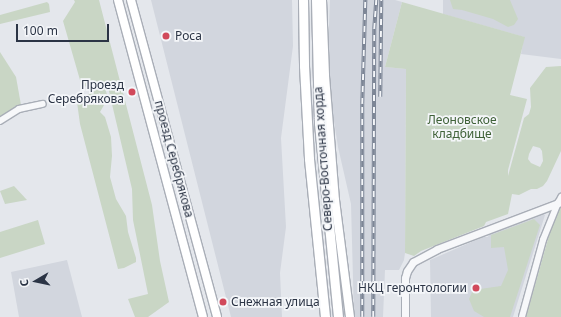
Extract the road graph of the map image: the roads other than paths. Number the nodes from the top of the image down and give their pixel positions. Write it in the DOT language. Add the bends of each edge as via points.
graph roads {
  1 [pos="118,0"];
  2 [pos="131,0"];
  3 [pos="303,0"];
  4 [pos="316,0"];
  5 [pos="322,0"];
  6 [pos="42,104"];
  7 [pos="0,121"];
  8 [pos="559,200"];
  9 [pos="203,317"];
  10 [pos="217,317"];
  11 [pos="325,317"];
  12 [pos="338,317"];
  13 [pos="350,317"];
  14 [pos="405,317"];
  15 [pos="522,317"];
  1 -- 9 [label="main road, проезд Серебрякова"];
  2 -- 10 [label="main road, проезд Серебрякова"];
  3 -- 11 [label="main road, Северо-Восточная хорда" via="309,159"];
  4 -- 12 [label="main road, Северо-Восточная хорда" via="319,123"];
  5 -- 13 [label="main road" via="333,176"];
  6 -- 7 [label="street" via="19,109"];
  8 -- 14 [label="street" via="413,262 405,278"];
  8 -- 15 [label="street" via="543,240"];
}
